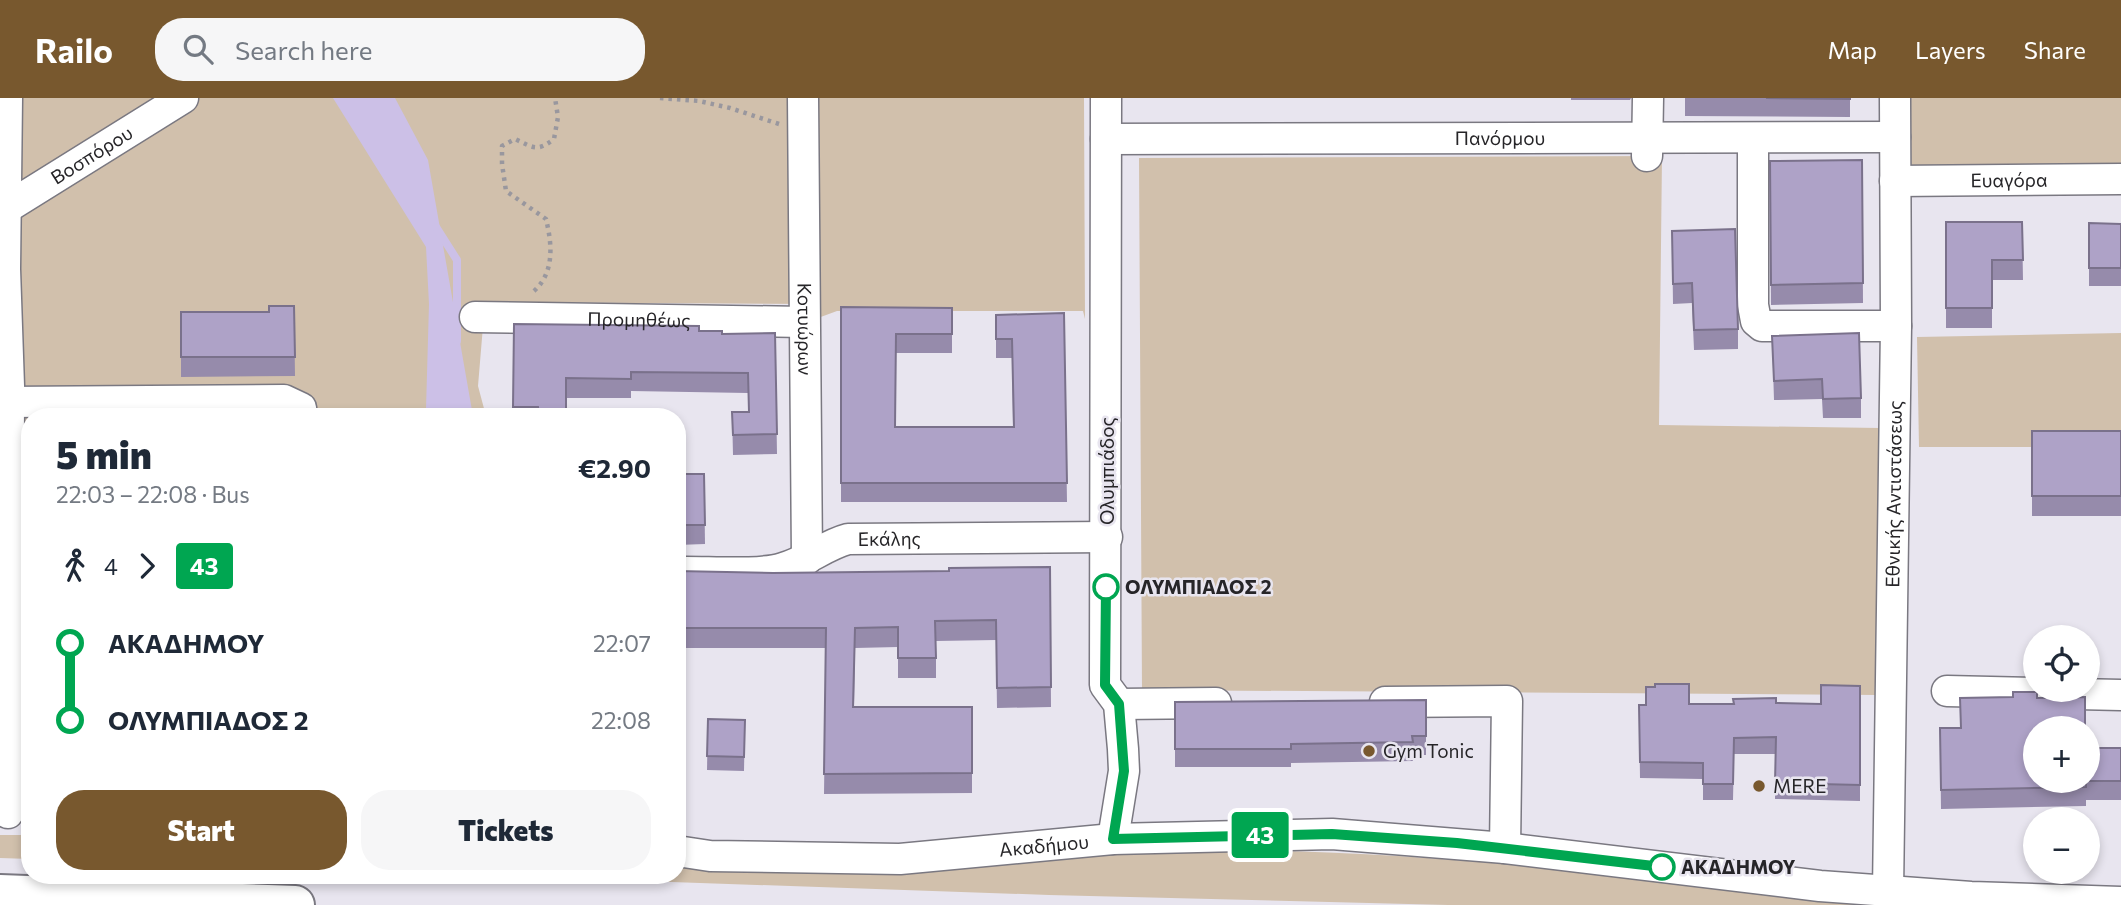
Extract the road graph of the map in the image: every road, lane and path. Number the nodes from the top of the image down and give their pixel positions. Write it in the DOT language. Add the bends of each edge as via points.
graph roads {
  1 [pos="7,98"];
  2 [pos="183,98"];
  3 [pos="555,98"];
  4 [pos="660,98"];
  5 [pos="803,98"];
  6 [pos="1106,98"];
  7 [pos="1648,98"];
  8 [pos="1895,98"];
  9 [pos="803,130"];
  10 [pos="1648,136"];
  11 [pos="1895,137"];
  12 [pos="1753,138"];
  13 [pos="1106,139"];
  14 [pos="2121,180"];
  15 [pos="1895,181"];
  16 [pos="3,210"];
  17 [pos="2,271"];
  18 [pos="483,318"];
  19 [pos="804,323"];
  20 [pos="1896,326"];
  21 [pos="8,402"];
  22 [pos="301,408"];
  23 [pos="1107,537"];
  24 [pos="807,559"];
  25 [pos="12,569"];
  26 [pos="686,572"];
  27 [pos="1947,691"];
  28 [pos="2121,695"];
  29 [pos="1355,702"];
  30 [pos="1244,703"];
  31 [pos="1119,704"];
  32 [pos="13,813"];
  33 [pos="1113,839"];
  34 [pos="1505,848"];
  35 [pos="686,852"];
  36 [pos="1888,891"];
  37 [pos="0,894"];
  38 [pos="2121,902"];
  39 [pos="295,905"];
  1 -- 16 [label="street"];
  2 -- 16 [label="street, Βοσπόρου"];
  3 -- 18 [label="path" via="554,139 542,148 515,139 502,146 506,191 547,219 552,245 548,268 542,284"];
  4 -- 9 [label="path" via="699,101"];
  5 -- 9 [label="street, Κοτυώρων"];
  6 -- 13 [label="street, Ολυμπιάδος"];
  7 -- 10 [label="street"];
  8 -- 11 [label="street, Εθνικής Αντιστάσεως"];
  9 -- 19 [label="street, Κοτυώρων"];
  10 -- 12 [label="street, Πανόρμου"];
  10 -- 13 [label="street, Πανόρμου"];
  11 -- 12 [label="street, Πανόρμου"];
  11 -- 15 [label="street, Εθνικής Αντιστάσεως"];
  12 -- 20 [label="street" via="1756,321 1762,326"];
  13 -- 23 [label="street, Ολυμπιάδος"];
  14 -- 15 [label="street, Ευαγόρα"];
  15 -- 20 [label="street, Εθνικής Αντιστάσεως"];
  16 -- 17 [label="street"];
  17 -- 21 [label="street"];
  18 -- 19 [label="street, Προμηθέως"];
  19 -- 24 [label="street, Κοτυώρων"];
  20 -- 36 [label="street, Εθνικής Αντιστάσεως"];
  21 -- 22 [label="street" via="285,400"];
  21 -- 25 [label="street"];
  23 -- 24 [label="street, Εκάλης" via="848,539"];
  23 -- 31 [label="street, Ολυμπιάδος" via="1105,685"];
  24 -- 26 [label="street, Εκάλης" via="772,571"];
  25 -- 32 [label="street"];
  27 -- 28 [label="street"];
  29 -- 34 [label="street" via="1507,701"];
  30 -- 31 [label="street"];
  31 -- 33 [label="street, Ολυμπιάδος" via="1124,771"];
  33 -- 34 [label="street, Ακαδήμου" via="1332,834"];
  33 -- 35 [label="street, Ακαδήμου" via="900,859"];
  34 -- 36 [label="street, Ακαδήμου"];
  36 -- 38 [label="street, Ακαδήμου"];
  37 -- 39 [label="highway"];
}
